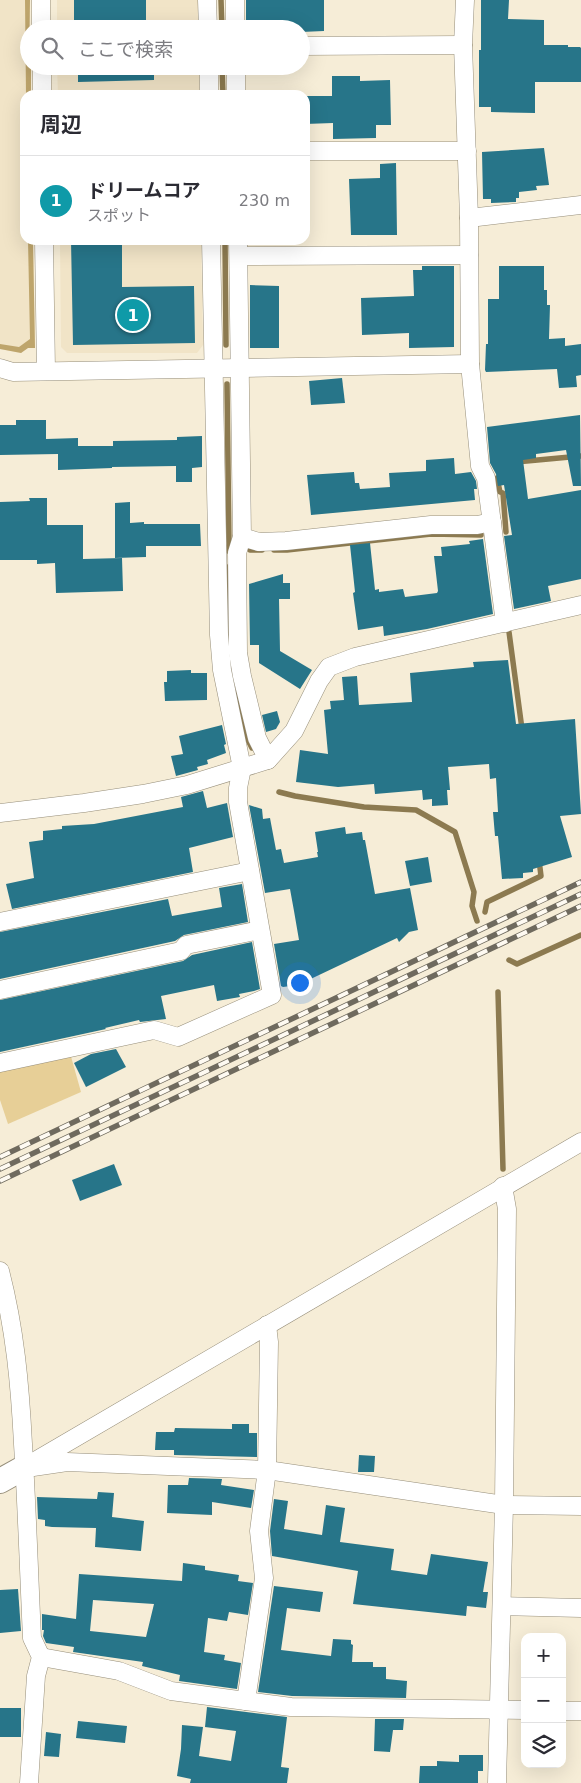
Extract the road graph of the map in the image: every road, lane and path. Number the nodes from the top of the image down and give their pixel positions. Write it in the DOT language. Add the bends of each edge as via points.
graph roads {
  1 [pos="41,0"];
  2 [pos="208,0"];
  3 [pos="235,0"];
  4 [pos="465,0"];
  5 [pos="41,20"];
  6 [pos="208,20"];
  7 [pos="235,20"];
  8 [pos="463,45"];
  9 [pos="310,46"];
  10 [pos="42,75"];
  11 [pos="209,75"];
  12 [pos="236,75"];
  13 [pos="42,90"];
  14 [pos="209,90"];
  15 [pos="236,90"];
  16 [pos="310,151"];
  17 [pos="467,151"];
  18 [pos="581,204"];
  19 [pos="469,218"];
  20 [pos="44,245"];
  21 [pos="212,245"];
  22 [pos="239,248"];
  23 [pos="469,254"];
  24 [pos="470,364"];
  25 [pos="240,367"];
  26 [pos="0,368"];
  27 [pos="213,368"];
  28 [pos="46,371"];
  29 [pos="492,522"];
  30 [pos="242,537"];
  31 [pos="581,605"];
  32 [pos="505,623"];
  33 [pos="268,760"];
  34 [pos="242,768"];
  35 [pos="0,813"];
  36 [pos="250,871"];
  37 [pos="0,922"];
  38 [pos="260,930"];
  39 [pos="0,990"];
  40 [pos="0,1063"];
  41 [pos="581,1142"];
  42 [pos="503,1186"];
  43 [pos="0,1271"];
  44 [pos="267,1325"];
  45 [pos="25,1468"];
  46 [pos="267,1470"];
  47 [pos="0,1481"];
  48 [pos="504,1505"];
  49 [pos="581,1506"];
  50 [pos="502,1606"];
  51 [pos="581,1608"];
  52 [pos="42,1657"];
  53 [pos="246,1701"];
  54 [pos="498,1710"];
  55 [pos="521,1710"];
  56 [pos="566,1711"];
  57 [pos="581,1711"];
  58 [pos="29,1783"];
  59 [pos="497,1783"];
  1 -- 5 [label="street"];
  2 -- 6 [label="street"];
  3 -- 7 [label="street"];
  4 -- 8 [label="street"];
  8 -- 9 [label="street"];
  8 -- 17 [label="street"];
  10 -- 13 [label="street"];
  11 -- 14 [label="street"];
  12 -- 15 [label="street"];
  16 -- 17 [label="street"];
  17 -- 19 [label="street"];
  18 -- 19 [label="street"];
  19 -- 23 [label="street"];
  20 -- 28 [label="street"];
  21 -- 27 [label="street"];
  22 -- 23 [label="street"];
  22 -- 25 [label="street"];
  23 -- 24 [label="street"];
  24 -- 25 [label="street"];
  24 -- 29 [label="street" via="480,466 486,478"];
  25 -- 27 [label="street"];
  25 -- 30 [label="street"];
  26 -- 28 [label="street" via="14,372"];
  27 -- 28 [label="street"];
  27 -- 34 [label="street" via="219,635 222,670"];
  29 -- 30 [label="street" via="286,541 259,542"];
  29 -- 32 [label="street"];
  30 -- 33 [label="street" via="237,559 238,653 257,738"];
  31 -- 32 [label="street"];
  32 -- 33 [label="street" via="355,657 329,667 294,731"];
  33 -- 34 [label="street"];
  34 -- 35 [label="street" via="187,785 142,794"];
  34 -- 36 [label="street" via="238,802"];
  36 -- 37 [label="street"];
  36 -- 38 [label="street"];
  38 -- 39 [label="street" via="186,945 181,951"];
  38 -- 40 [label="street" via="272,995 178,1037 154,1030"];
  41 -- 42 [label="street"];
  42 -- 44 [label="street"];
  42 -- 48 [label="street" via="507,1209"];
  43 -- 45 [label="street" via="10,1310 19,1373"];
  44 -- 45 [label="street"];
  44 -- 46 [label="street" via="270,1342"];
  45 -- 46 [label="street" via="67,1462"];
  45 -- 47 [label="street"];
  45 -- 52 [label="street" via="32,1638"];
  46 -- 48 [label="street"];
  46 -- 53 [label="street" via="259,1531 264,1578"];
  48 -- 49 [label="street"];
  48 -- 50 [label="street"];
  50 -- 51 [label="street"];
  50 -- 54 [label="street"];
  52 -- 53 [label="street" via="119,1671 171,1691"];
  52 -- 58 [label="street" via="36,1676"];
  53 -- 54 [label="street" via="291,1707"];
  54 -- 55 [label="street"];
  54 -- 59 [label="street"];
  56 -- 57 [label="street"];
}
